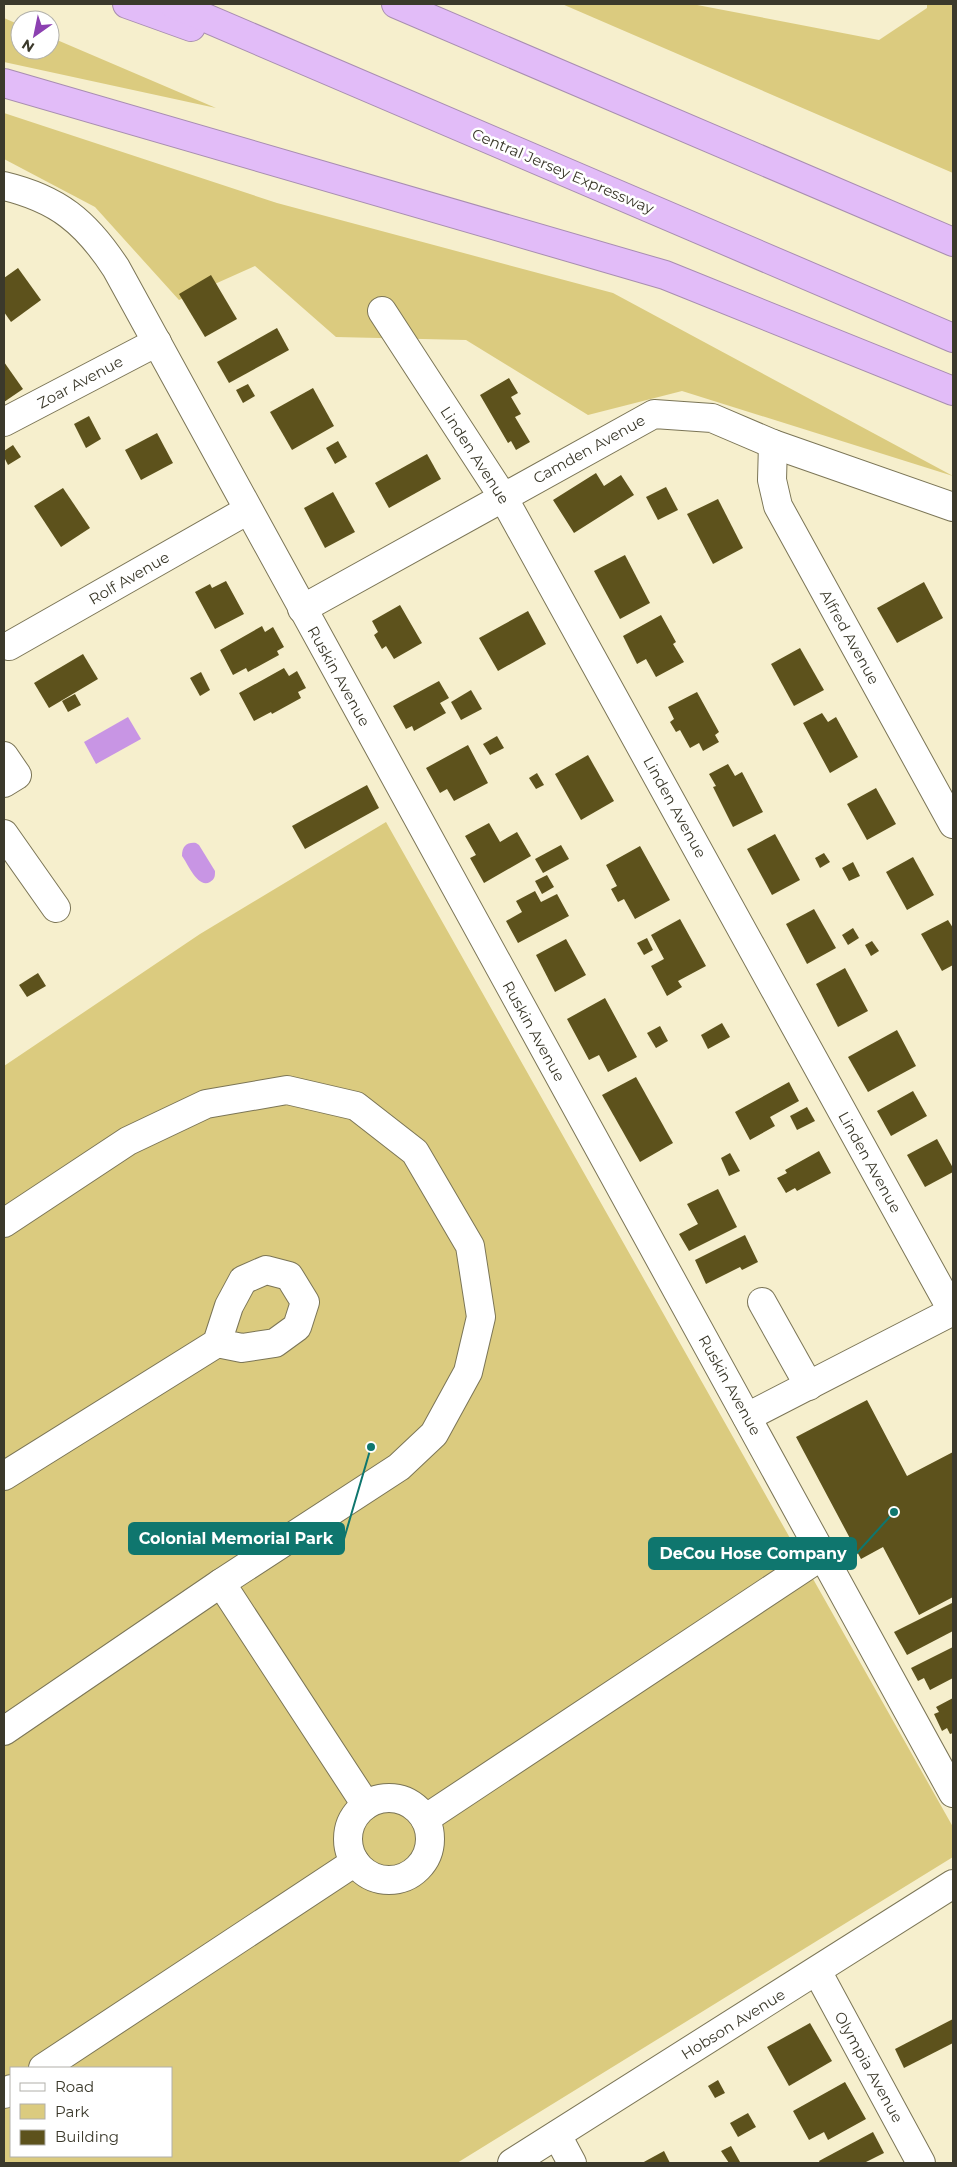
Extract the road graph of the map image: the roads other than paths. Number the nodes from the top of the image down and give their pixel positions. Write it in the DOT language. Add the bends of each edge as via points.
graph roads {
  1 [pos="127,4"];
  2 [pos="173,4"];
  3 [pos="396,4"];
  4 [pos="4,83"];
  5 [pos="440,118"];
  6 [pos="4,186"];
  7 [pos="953,242"];
  8 [pos="382,311"];
  9 [pos="953,338"];
  10 [pos="157,342"];
  11 [pos="953,391"];
  12 [pos="4,422"];
  13 [pos="773,444"];
  14 [pos="503,497"];
  15 [pos="953,507"];
  16 [pos="248,510"];
  17 [pos="302,609"];
  18 [pos="9,646"];
  19 [pos="4,756"];
  20 [pos="4,783"];
  21 [pos="953,824"];
  22 [pos="4,834"];
  23 [pos="56,908"];
  24 [pos="4,1223"];
  25 [pos="762,1302"];
  26 [pos="953,1311"];
  27 [pos="217,1342"];
  28 [pos="809,1386"];
  29 [pos="747,1418"];
  30 [pos="4,1476"];
  31 [pos="823,1554"];
  32 [pos="221,1583"];
  33 [pos="4,1731"];
  34 [pos="953,1793"];
  35 [pos="366,1805"];
  36 [pos="425,1819"];
  37 [pos="355,1862"];
  38 [pos="953,1884"];
  39 [pos="817,1971"];
  40 [pos="45,2067"];
  41 [pos="557,2135"];
  42 [pos="512,2163"];
  43 [pos="572,2163"];
  44 [pos="921,2163"];
  1 -- 5 [label="highway"];
  2 -- 5 [label="highway, Central Jersey Expressway"];
  3 -- 7 [label="highway"];
  4 -- 11 [label="highway" via="665,275"];
  5 -- 9 [label="highway, Central Jersey Expressway"];
  6 -- 10 [label="street, Ruskin Avenue" via="45,200 71,215 98,241"];
  8 -- 14 [label="street, Linden Avenue"];
  10 -- 12 [label="street, Zoar Avenue"];
  10 -- 16 [label="street, Ruskin Avenue"];
  13 -- 14 [label="street, Camden Avenue" via="712,418 654,414"];
  13 -- 15 [label="street, Camden Avenue"];
  13 -- 21 [label="street, Alfred Avenue" via="772,480 778,506"];
  14 -- 17 [label="street, Camden Avenue"];
  14 -- 26 [label="street, Linden Avenue"];
  16 -- 17 [label="street, Ruskin Avenue"];
  16 -- 18 [label="street, Rolf Avenue"];
  17 -- 29 [label="street, Ruskin Avenue"];
  19 -- 20 [label="street" via="17,775"];
  22 -- 23 [label="street"];
  24 -- 32 [label="street" via="137,1137 206,1104 287,1090 356,1106 415,1152 470,1246 481,1317 468,1372 434,1434 399,1467"];
  25 -- 28 [label="street"];
  26 -- 28 [label="street"];
  27 -- 30 [label="street"];
  28 -- 29 [label="street"];
  29 -- 31 [label="street, Ruskin Avenue"];
  31 -- 34 [label="street, Ruskin Avenue"];
  31 -- 36 [label="street"];
  32 -- 33 [label="street"];
  32 -- 35 [label="street"];
  35 -- 36 [label="street" via="376,1800 399,1799 409,1803"];
  35 -- 37 [label="street" via="357,1814 349,1831 350,1850"];
  36 -- 37 [label="street" via="430,1843 427,1855 411,1874 381,1878 364,1871"];
  37 -- 40 [label="street"];
  38 -- 39 [label="street, Hobson Avenue"];
  39 -- 41 [label="street, Hobson Avenue"];
  39 -- 44 [label="street, Olympia Avenue"];
  41 -- 42 [label="street, Hobson Avenue"];
  41 -- 43 [label="street"];
}
